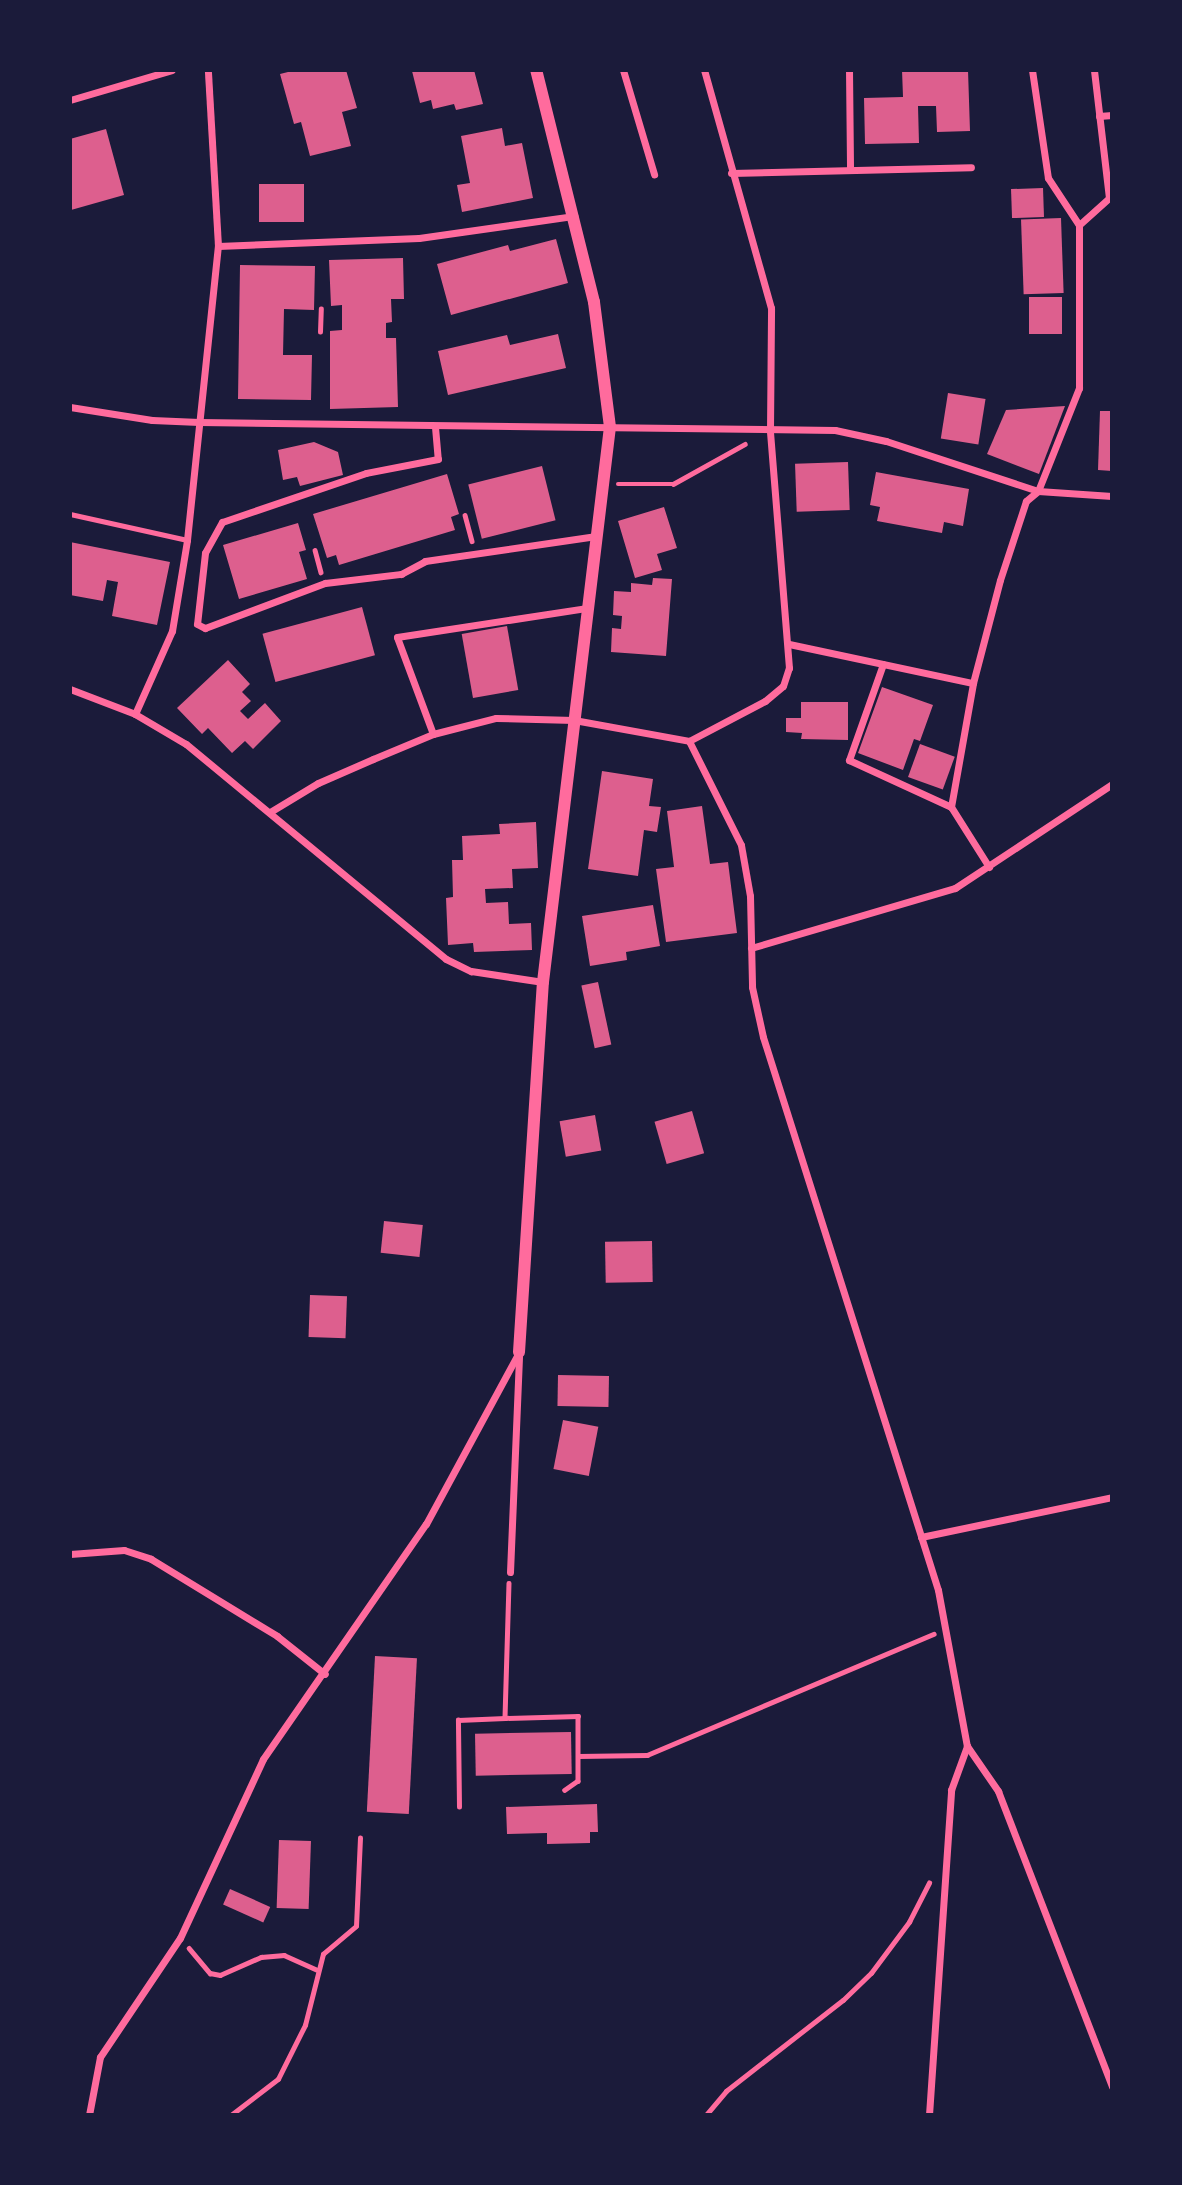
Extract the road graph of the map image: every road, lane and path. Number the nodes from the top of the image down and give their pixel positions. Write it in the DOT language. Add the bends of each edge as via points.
graph roads {
  1 [pos="172,70"];
  2 [pos="208,70"];
  3 [pos="536,70"];
  4 [pos="624,70"];
  5 [pos="704,70"];
  6 [pos="849,70"];
  7 [pos="1032,70"];
  8 [pos="1094,70"];
  9 [pos="70,100"];
  10 [pos="1112,115"];
  11 [pos="1099,116"];
  12 [pos="971,167"];
  13 [pos="850,170"];
  14 [pos="731,173"];
  15 [pos="654,174"];
  16 [pos="1111,198"];
  17 [pos="574,216"];
  18 [pos="1079,225"];
  19 [pos="218,246"];
  20 [pos="321,309"];
  21 [pos="320,332"];
  22 [pos="70,407"];
  23 [pos="199,422"];
  24 [pos="435,427"];
  25 [pos="610,427"];
  26 [pos="770,430"];
  27 [pos="603,484"];
  28 [pos="1038,491"];
  29 [pos="1112,496"];
  30 [pos="70,514"];
  31 [pos="465,515"];
  32 [pos="596,537"];
  33 [pos="187,540"];
  34 [pos="315,550"];
  35 [pos="476,555"];
  36 [pos="324,583"];
  37 [pos="586,608"];
  38 [pos="789,644"];
  39 [pos="883,664"];
  40 [pos="973,683"];
  41 [pos="70,689"];
  42 [pos="135,715"];
  43 [pos="574,720"];
  44 [pos="433,734"];
  45 [pos="689,741"];
  46 [pos="1112,784"];
  47 [pos="951,807"];
  48 [pos="270,812"];
  49 [pos="989,867"];
  50 [pos="751,948"];
  51 [pos="543,982"];
  52 [pos="519,1352"];
  53 [pos="1112,1497"];
  54 [pos="921,1537"];
  55 [pos="70,1554"];
  56 [pos="510,1572"];
  57 [pos="946,1627"];
  58 [pos="324,1674"];
  59 [pos="505,1718"];
  60 [pos="967,1746"];
  61 [pos="578,1756"];
  62 [pos="565,1790"];
  63 [pos="459,1807"];
  64 [pos="359,1838"];
  65 [pos="944,1854"];
  66 [pos="180,1938"];
  67 [pos="316,1969"];
  68 [pos="1112,2088"];
  69 [pos="89,2115"];
  70 [pos="230,2115"];
  71 [pos="706,2115"];
  72 [pos="929,2115"];
  1 -- 9 [label="street"];
  2 -- 19 [label="street"];
  3 -- 17 [label="street"];
  4 -- 15 [label="street"];
  5 -- 14 [label="street"];
  6 -- 13 [label="street"];
  7 -- 18 [label="street" via="1048,178"];
  8 -- 11 [label="street"];
  10 -- 11 [label="street"];
  11 -- 16 [label="street"];
  12 -- 13 [label="street"];
  13 -- 14 [label="street"];
  14 -- 26 [label="street" via="772,308"];
  16 -- 18 [label="street"];
  17 -- 19 [label="street" via="419,238"];
  17 -- 25 [label="street" via="594,302"];
  18 -- 28 [label="street" via="1079,388"];
  19 -- 23 [label="street"];
  20 -- 21 [label="path"];
  22 -- 23 [label="street"];
  23 -- 24 [label="street"];
  23 -- 33 [label="street"];
  24 -- 25 [label="street"];
  24 -- 36 [label="street" via="438,459 366,473 222,522 205,553 197,624 205,628"];
  25 -- 26 [label="street"];
  25 -- 27 [label="street"];
  26 -- 27 [label="path" via="673,484"];
  26 -- 28 [label="street" via="858,433"];
  26 -- 38 [label="street"];
  27 -- 32 [label="street"];
  28 -- 29 [label="street"];
  28 -- 40 [label="street" via="1026,501"];
  30 -- 33 [label="lane"];
  31 -- 35 [label="path"];
  32 -- 35 [label="street"];
  32 -- 37 [label="street"];
  33 -- 42 [label="street" via="172,631"];
  34 -- 36 [label="path"];
  35 -- 36 [label="street" via="425,561 401,574"];
  37 -- 43 [label="street"];
  37 -- 44 [label="street" via="397,636"];
  38 -- 39 [label="street"];
  38 -- 45 [label="street" via="783,686 765,701"];
  39 -- 40 [label="street"];
  39 -- 47 [label="street" via="849,760"];
  40 -- 47 [label="street"];
  41 -- 42 [label="street"];
  42 -- 48 [label="street" via="186,744"];
  43 -- 44 [label="street" via="495,718"];
  43 -- 45 [label="street"];
  43 -- 51 [label="street"];
  44 -- 48 [label="street" via="318,783"];
  45 -- 50 [label="street" via="740,845 750,895"];
  46 -- 49 [label="street"];
  47 -- 49 [label="street"];
  48 -- 51 [label="street" via="446,959 471,971"];
  49 -- 50 [label="street" via="955,888"];
  50 -- 54 [label="street" via="752,987 774,1079 831,1244 885,1436"];
  51 -- 52 [label="street"];
  52 -- 56 [label="street"];
  52 -- 58 [label="street" via="426,1524"];
  53 -- 54 [label="street"];
  54 -- 57 [label="street"];
  55 -- 58 [label="street" via="124,1550 151,1559 277,1636"];
  56 -- 59 [label="path"];
  57 -- 60 [label="street"];
  57 -- 61 [label="path" via="647,1755"];
  58 -- 66 [label="street" via="263,1759"];
  59 -- 61 [label="path" via="578,1716"];
  59 -- 63 [label="path" via="458,1720"];
  60 -- 65 [label="street" via="950,1790"];
  60 -- 68 [label="street" via="998,1791"];
  61 -- 62 [label="path" via="578,1782"];
  64 -- 67 [label="path" via="356,1926 323,1954"];
  65 -- 71 [label="path" via="909,1922 871,1973 726,2091"];
  65 -- 72 [label="street"];
  66 -- 67 [label="path" via="210,1973 220,1975 261,1957 284,1955"];
  66 -- 69 [label="street" via="100,2057"];
  67 -- 70 [label="path" via="305,2025 278,2079"];
}
